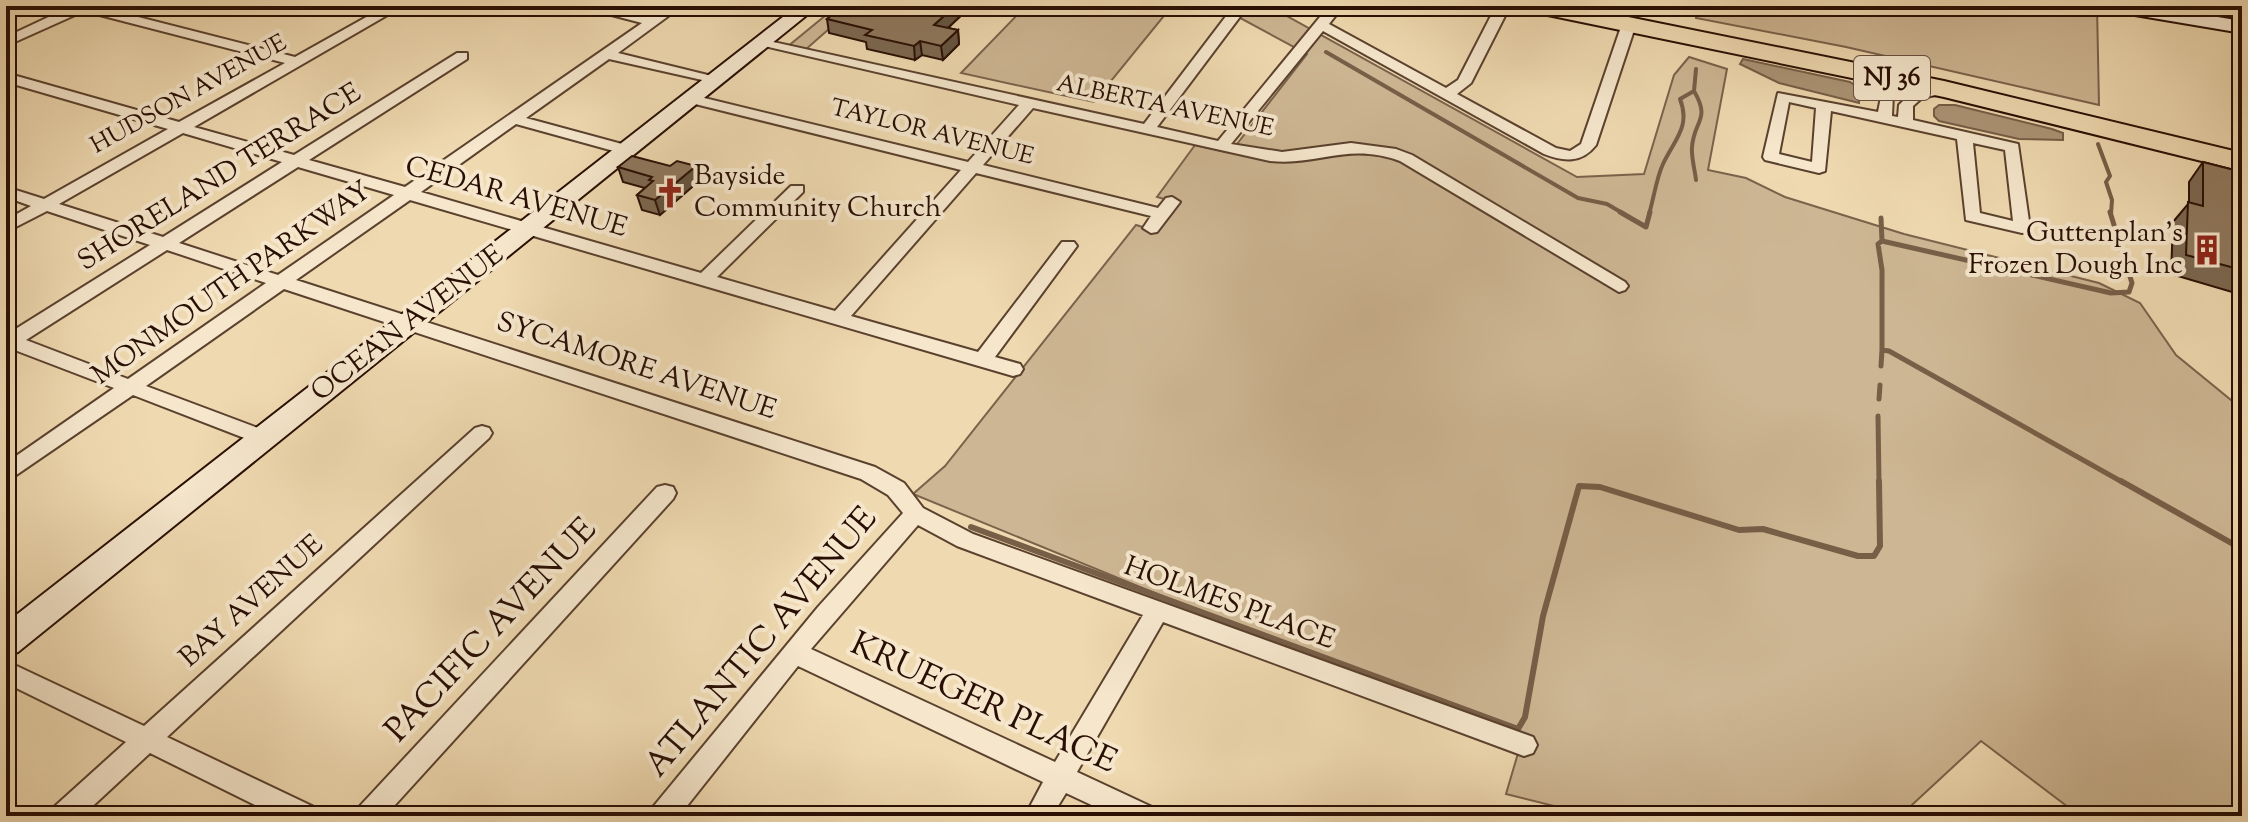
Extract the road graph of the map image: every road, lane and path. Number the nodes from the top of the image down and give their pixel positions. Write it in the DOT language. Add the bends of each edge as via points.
graph roads {
  1 [pos="82,6"];
  2 [pos="396,6"];
  3 [pos="584,6"];
  4 [pos="675,6"];
  5 [pos="809,6"];
  6 [pos="1336,6"];
  7 [pos="1503,6"];
  8 [pos="1538,6"];
  9 [pos="1576,6"];
  10 [pos="2117,6"];
  11 [pos="2164,10"];
  12 [pos="1235,14"];
  13 [pos="1632,15"];
  14 [pos="654,21"];
  15 [pos="1321,25"];
  16 [pos="2242,27"];
  17 [pos="6,42"];
  18 [pos="765,42"];
  19 [pos="606,54"];
  20 [pos="462,56"];
  21 [pos="297,62"];
  22 [pos="1858,71"];
  23 [pos="6,77"];
  24 [pos="715,81"];
  25 [pos="1944,89"];
  26 [pos="1447,93"];
  27 [pos="692,99"];
  28 [pos="1029,103"];
  29 [pos="1824,105"];
  30 [pos="1884,118"];
  31 [pos="514,119"];
  32 [pos="1905,123"];
  33 [pos="180,128"];
  34 [pos="1148,129"];
  35 [pos="1965,137"];
  36 [pos="1221,147"];
  37 [pos="627,150"];
  38 [pos="2242,153"];
  39 [pos="296,162"];
  40 [pos="2242,162"];
  41 [pos="972,167"];
  42 [pos="797,189"];
  43 [pos="6,192"];
  44 [pos="407,194"];
  45 [pos="44,205"];
  46 [pos="1162,215"];
  47 [pos="6,227"];
  48 [pos="529,228"];
  49 [pos="165,243"];
  50 [pos="1068,246"];
  51 [pos="705,279"];
  52 [pos="283,281"];
  53 [pos="1619,286"];
  54 [pos="839,318"];
  55 [pos="410,322"];
  56 [pos="8,342"];
  57 [pos="983,360"];
  58 [pos="1013,369"];
  59 [pos="132,386"];
  60 [pos="482,433"];
  61 [pos="264,438"];
  62 [pos="6,474"];
  63 [pos="665,493"];
  64 [pos="915,514"];
  65 [pos="1158,610"];
  66 [pos="6,642"];
  67 [pos="795,653"];
  68 [pos="6,671"];
  69 [pos="148,739"];
  70 [pos="1524,745"];
  71 [pos="1060,778"];
  72 [pos="63,816"];
  73 [pos="305,816"];
  74 [pos="368,816"];
  75 [pos="662,816"];
  76 [pos="1038,816"];
  77 [pos="1143,816"];
  1 -- 17 [label="street"];
  1 -- 21 [label="street"];
  2 -- 21 [label="street, HUDSON AVENUE"];
  3 -- 14 [label="street"];
  4 -- 14 [label="street, MONMOUTH PARKWAY"];
  5 -- 18 [label="street, OCEAN AVENUE"];
  6 -- 15 [label="street"];
  7 -- 26 [label="street" via="1464,83"];
  8 -- 13 [label="highway, NJ 36"];
  9 -- 13 [label="highway, NJ 36"];
  10 -- 11 [label="street"];
  11 -- 16 [label="street"];
  12 -- 34 [label="street"];
  13 -- 22 [label="highway, NJ 36"];
  13 -- 26 [label="street" via="1588,145 1577,154 1550,151"];
  13 -- 38 [label="highway, NJ 36" via="1961,84"];
  14 -- 19 [label="street, MONMOUTH PARKWAY"];
  15 -- 26 [label="street"];
  15 -- 36 [label="street"];
  18 -- 24 [label="street, OCEAN AVENUE"];
  18 -- 28 [label="street, ALBERTA AVENUE"];
  19 -- 24 [label="street"];
  19 -- 31 [label="street, MONMOUTH PARKWAY"];
  20 -- 39 [label="street, SHORELAND TERRACE"];
  21 -- 33 [label="street, HUDSON AVENUE"];
  22 -- 25 [label="highway, NJ 36"];
  22 -- 30 [label="street" via="1888,97"];
  23 -- 33 [label="street, CEDAR AVENUE"];
  24 -- 27 [label="street, OCEAN AVENUE"];
  25 -- 32 [label="street" via="1917,95 1906,105"];
  25 -- 40 [label="highway, NJ 36"];
  27 -- 37 [label="street, OCEAN AVENUE"];
  27 -- 41 [label="street, TAYLOR AVENUE"];
  28 -- 34 [label="street, ALBERTA AVENUE"];
  28 -- 41 [label="street"];
  29 -- 29 [label="street" via="1783,96 1771,157 1819,168"];
  29 -- 30 [label="street"];
  30 -- 32 [label="street"];
  31 -- 37 [label="street"];
  31 -- 44 [label="street, MONMOUTH PARKWAY"];
  32 -- 35 [label="street"];
  33 -- 39 [label="street, CEDAR AVENUE"];
  33 -- 45 [label="street, HUDSON AVENUE"];
  34 -- 36 [label="street, ALBERTA AVENUE"];
  35 -- 35 [label="street" via="2012,147 2022,228 1972,216"];
  36 -- 53 [label="street, ALBERTA AVENUE" via="1275,157 1348,146 1384,149"];
  37 -- 48 [label="street, OCEAN AVENUE"];
  39 -- 44 [label="street, CEDAR AVENUE"];
  39 -- 49 [label="street, SHORELAND TERRACE"];
  41 -- 46 [label="street, TAYLOR AVENUE"];
  41 -- 54 [label="street"];
  42 -- 51 [label="street"];
  43 -- 45 [label="street, SYCAMORE AVENUE"];
  44 -- 48 [label="street, CEDAR AVENUE"];
  44 -- 52 [label="street, MONMOUTH PARKWAY"];
  45 -- 47 [label="street, HUDSON AVENUE"];
  45 -- 49 [label="street, SYCAMORE AVENUE"];
  48 -- 51 [label="street, CEDAR AVENUE"];
  48 -- 55 [label="street, OCEAN AVENUE"];
  49 -- 52 [label="street, SYCAMORE AVENUE"];
  49 -- 56 [label="street, SHORELAND TERRACE"];
  50 -- 57 [label="street"];
  51 -- 54 [label="street, CEDAR AVENUE"];
  52 -- 55 [label="street, SYCAMORE AVENUE"];
  52 -- 59 [label="street, MONMOUTH PARKWAY"];
  54 -- 57 [label="street, CEDAR AVENUE"];
  55 -- 61 [label="street, OCEAN AVENUE"];
  55 -- 64 [label="street, SYCAMORE AVENUE" via="868,473 896,489"];
  56 -- 59 [label="street"];
  57 -- 58 [label="street, CEDAR AVENUE"];
  59 -- 61 [label="street"];
  59 -- 62 [label="street, MONMOUTH PARKWAY"];
  60 -- 69 [label="street, BAY AVENUE"];
  61 -- 66 [label="street, OCEAN AVENUE"];
  63 -- 74 [label="street, PACIFIC AVENUE"];
  64 -- 65 [label="street, HOLMES PLACE" via="965,540"];
  64 -- 67 [label="street, ATLANTIC AVENUE"];
  65 -- 70 [label="street, HOLMES PLACE"];
  65 -- 71 [label="street"];
  67 -- 71 [label="street, KRUEGER PLACE"];
  67 -- 75 [label="street, ATLANTIC AVENUE"];
  68 -- 69 [label="street"];
  69 -- 72 [label="street, BAY AVENUE"];
  69 -- 73 [label="street"];
  71 -- 76 [label="street"];
  71 -- 77 [label="street, KRUEGER PLACE"];
}
